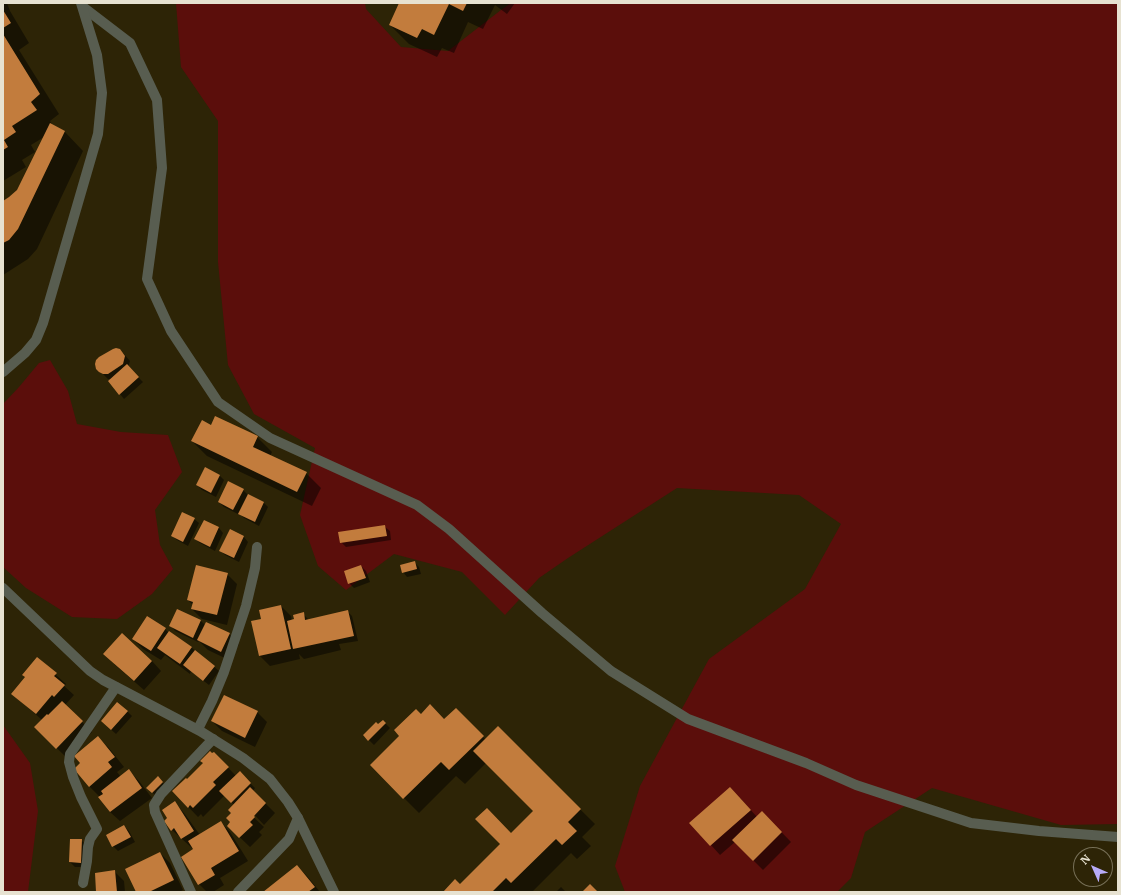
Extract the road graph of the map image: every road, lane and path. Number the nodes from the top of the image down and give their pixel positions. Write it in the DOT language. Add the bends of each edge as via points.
graph roads {
  1 [pos="82,5"];
  2 [pos="3,372"];
  3 [pos="257,547"];
  4 [pos="3,588"];
  5 [pos="116,687"];
  6 [pos="198,729"];
  7 [pos="213,739"];
  8 [pos="298,818"];
  9 [pos="1118,837"];
  10 [pos="83,883"];
  11 [pos="191,892"];
  12 [pos="238,892"];
  13 [pos="334,892"];
  1 -- 2 [label="street" via="97,55 102,93 98,134 43,323 36,340"];
  1 -- 9 [label="street" via="130,43 157,100 162,168 147,279 171,331 218,402 270,438 417,505 449,529 611,671 688,719 806,763 856,785 971,823"];
  3 -- 6 [label="street" via="246,606 224,672"];
  4 -- 5 [label="street" via="90,671"];
  5 -- 6 [label="street"];
  5 -- 10 [label="street" via="70,754 69,762 73,777 97,829 88,846"];
  6 -- 7 [label="street"];
  7 -- 8 [label="street" via="270,779"];
  7 -- 11 [label="street" via="161,794 154,805"];
  8 -- 12 [label="street" via="289,839"];
  8 -- 13 [label="street"];
}
